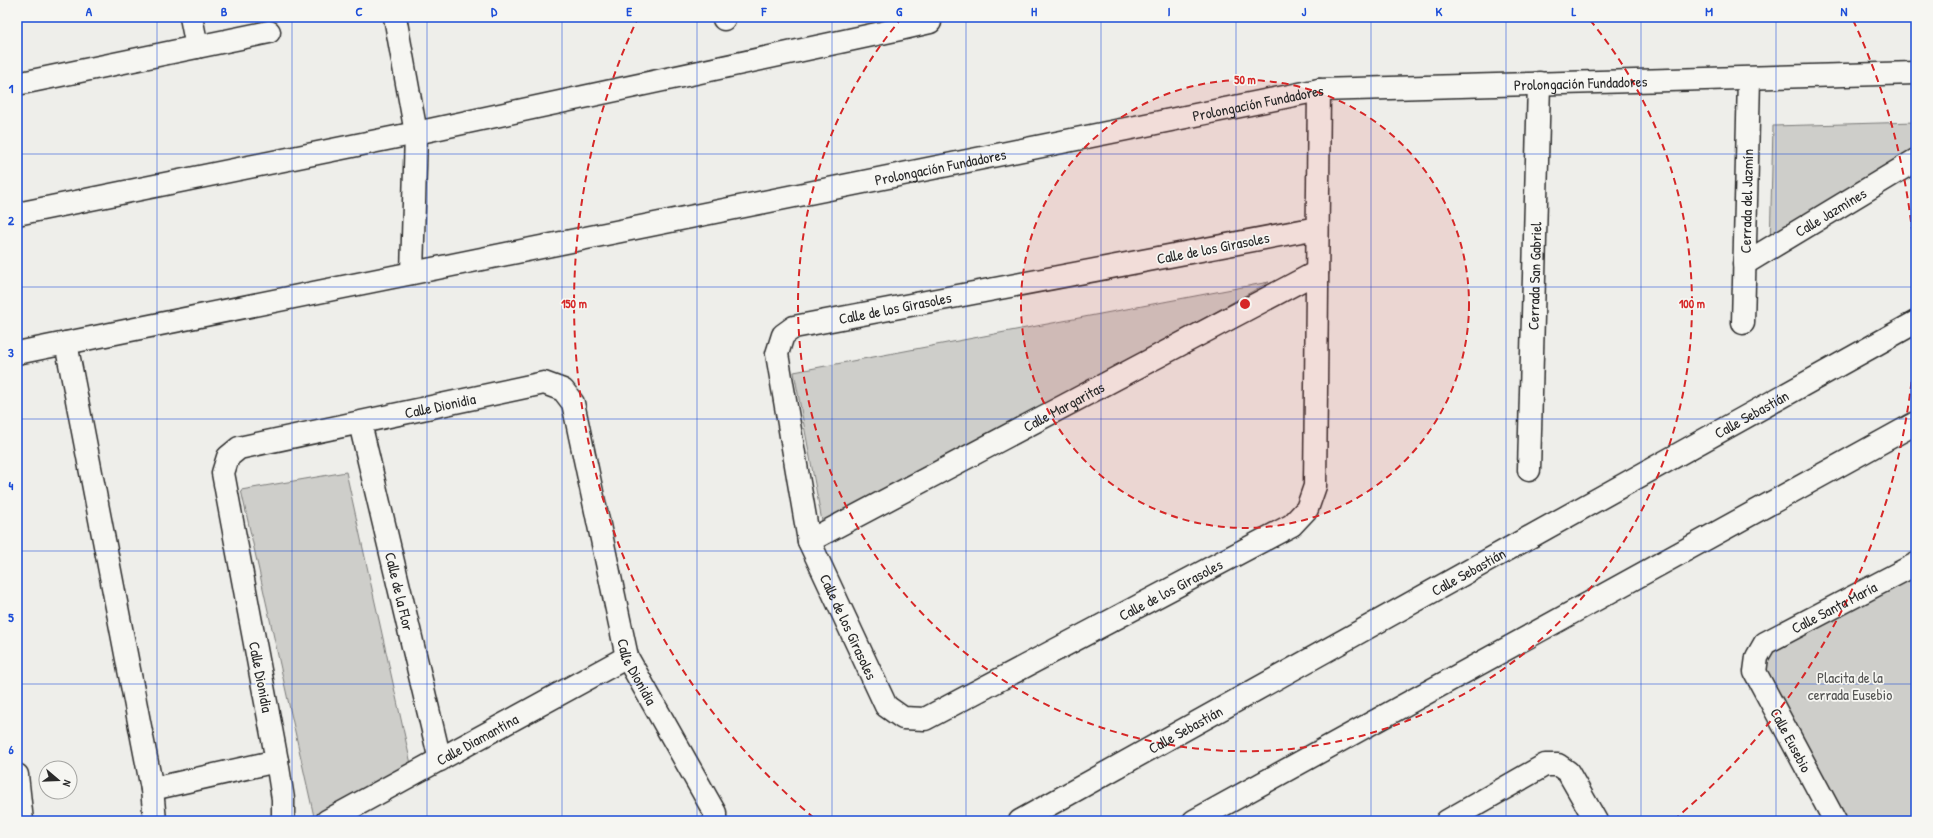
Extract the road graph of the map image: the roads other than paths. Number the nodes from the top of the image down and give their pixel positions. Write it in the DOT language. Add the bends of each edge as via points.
graph roads {
  1 [pos="191,17"];
  2 [pos="395,17"];
  3 [pos="929,19"];
  4 [pos="899,23"];
  5 [pos="269,32"];
  6 [pos="197,47"];
  7 [pos="1916,73"];
  8 [pos="1749,79"];
  9 [pos="1539,83"];
  10 [pos="17,84"];
  11 [pos="1319,90"];
  12 [pos="416,133"];
  13 [pos="1916,160"];
  14 [pos="17,214"];
  15 [pos="1317,228"];
  16 [pos="1744,264"];
  17 [pos="1317,272"];
  18 [pos="412,273"];
  19 [pos="1916,322"];
  20 [pos="1743,323"];
  21 [pos="66,343"];
  22 [pos="17,353"];
  23 [pos="360,423"];
  24 [pos="1916,423"];
  25 [pos="1529,470"];
  26 [pos="809,541"];
  27 [pos="1916,564"];
  28 [pos="627,657"];
  29 [pos="1757,657"];
  30 [pos="440,760"];
  31 [pos="277,761"];
  32 [pos="17,774"];
  33 [pos="152,789"];
  34 [pos="22,821"];
  35 [pos="155,821"];
  36 [pos="283,821"];
  37 [pos="327,821"];
  38 [pos="716,821"];
  39 [pos="1020,821"];
  40 [pos="1194,821"];
  41 [pos="1447,821"];
  42 [pos="1596,821"];
  43 [pos="1835,821"];
  1 -- 6 [label="street"];
  2 -- 12 [label="street"];
  3 -- 4 [label="street"];
  4 -- 12 [label="street"];
  5 -- 6 [label="street"];
  6 -- 10 [label="street"];
  7 -- 8 [label="street, Prolongación Fundadores"];
  8 -- 9 [label="street, Prolongación Fundadores"];
  8 -- 16 [label="street, Cerrada del Jazmín"];
  9 -- 11 [label="street, Prolongación Fundadores"];
  9 -- 25 [label="street, Cerrada San Gabriel"];
  11 -- 15 [label="street, Calle de los Girasoles"];
  11 -- 18 [label="street, Prolongación Fundadores"];
  12 -- 14 [label="street"];
  12 -- 18 [label="street"];
  13 -- 16 [label="street, Calle Jazmínes"];
  15 -- 17 [label="street, Calle de los Girasoles"];
  15 -- 26 [label="street, Calle de los Girasoles" via="794,327 783,335 777,354"];
  16 -- 20 [label="street, Cerrada del Jazmín"];
  17 -- 26 [label="street, Calle Margaritas"];
  17 -- 26 [label="street, Calle de los Girasoles" via="1315,486 1307,509 1292,525 1278,533 925,719 903,718 886,706"];
  18 -- 21 [label="street, Prolongación Fundadores"];
  19 -- 39 [label="street, Calle Sebastián"];
  21 -- 22 [label="street, Prolongación Fundadores"];
  21 -- 33 [label="street"];
  23 -- 28 [label="street, Calle Dionidia" via="544,383 562,390 574,403"];
  23 -- 30 [label="street, Calle de la Flor"];
  23 -- 31 [label="street, Calle Dionidia" via="239,448 228,457 223,473"];
  24 -- 40 [label="street"];
  27 -- 29 [label="street, Calle Santa María" via="1765,644"];
  28 -- 30 [label="street, Calle Diamantina"];
  28 -- 38 [label="street, Calle Dionidia" via="715,813"];
  29 -- 43 [label="street, Calle Eusebio" via="1755,672"];
  30 -- 37 [label="street, Calle Diamantina"];
  31 -- 33 [label="street"];
  31 -- 36 [label="street, Calle Dionidia" via="283,799"];
  32 -- 34 [label="street"];
  33 -- 35 [label="street"];
  41 -- 42 [label="street" via="1544,764 1558,765 1568,772"];
}
